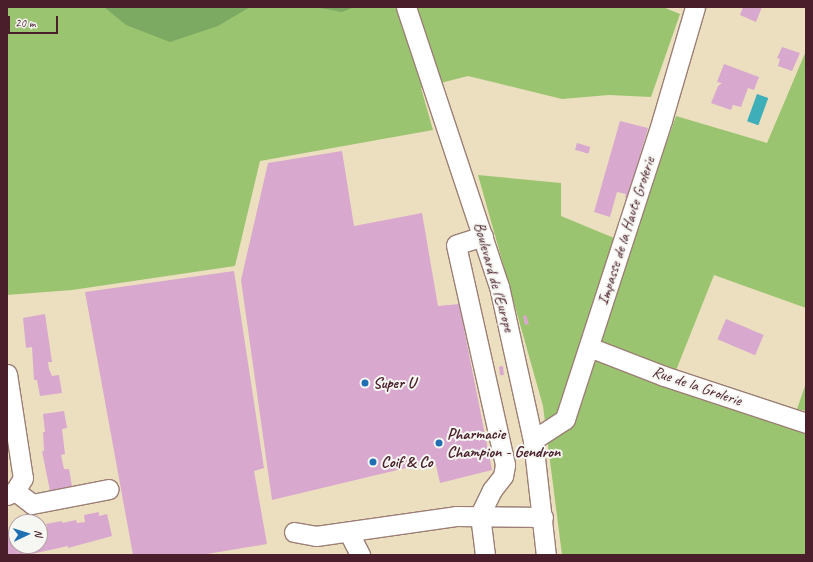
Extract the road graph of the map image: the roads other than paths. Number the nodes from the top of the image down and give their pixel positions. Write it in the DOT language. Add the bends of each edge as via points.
graph roads {
  1 [pos="406,7"];
  2 [pos="694,7"];
  3 [pos="483,236"];
  4 [pos="589,347"];
  5 [pos="7,374"];
  6 [pos="806,423"];
  7 [pos="533,440"];
  8 [pos="109,489"];
  9 [pos="11,493"];
  10 [pos="480,515"];
  11 [pos="543,517"];
  12 [pos="294,532"];
  13 [pos="349,533"];
  14 [pos="360,555"];
  15 [pos="485,555"];
  16 [pos="546,555"];
  1 -- 3 [label="street, Boulevard de l'Europe"];
  2 -- 4 [label="street, Impasse de la Haute Grolerie" via="662,120"];
  3 -- 7 [label="street, Boulevard de l'Europe" via="499,286"];
  3 -- 10 [label="street" via="456,245 505,465 503,476 492,490"];
  4 -- 6 [label="street, Rue de la Grolerie" via="664,376"];
  4 -- 7 [label="street, Impasse de la Haute Grolerie" via="565,419"];
  5 -- 9 [label="street" via="23,478"];
  7 -- 11 [label="street, Boulevard de l'Europe"];
  8 -- 9 [label="street" via="32,504"];
  10 -- 11 [label="street" via="510,518"];
  10 -- 13 [label="street" via="427,519"];
  10 -- 15 [label="street"];
  11 -- 16 [label="street, Boulevard de l'Europe"];
  12 -- 13 [label="street" via="316,536"];
  13 -- 14 [label="street"];
}
